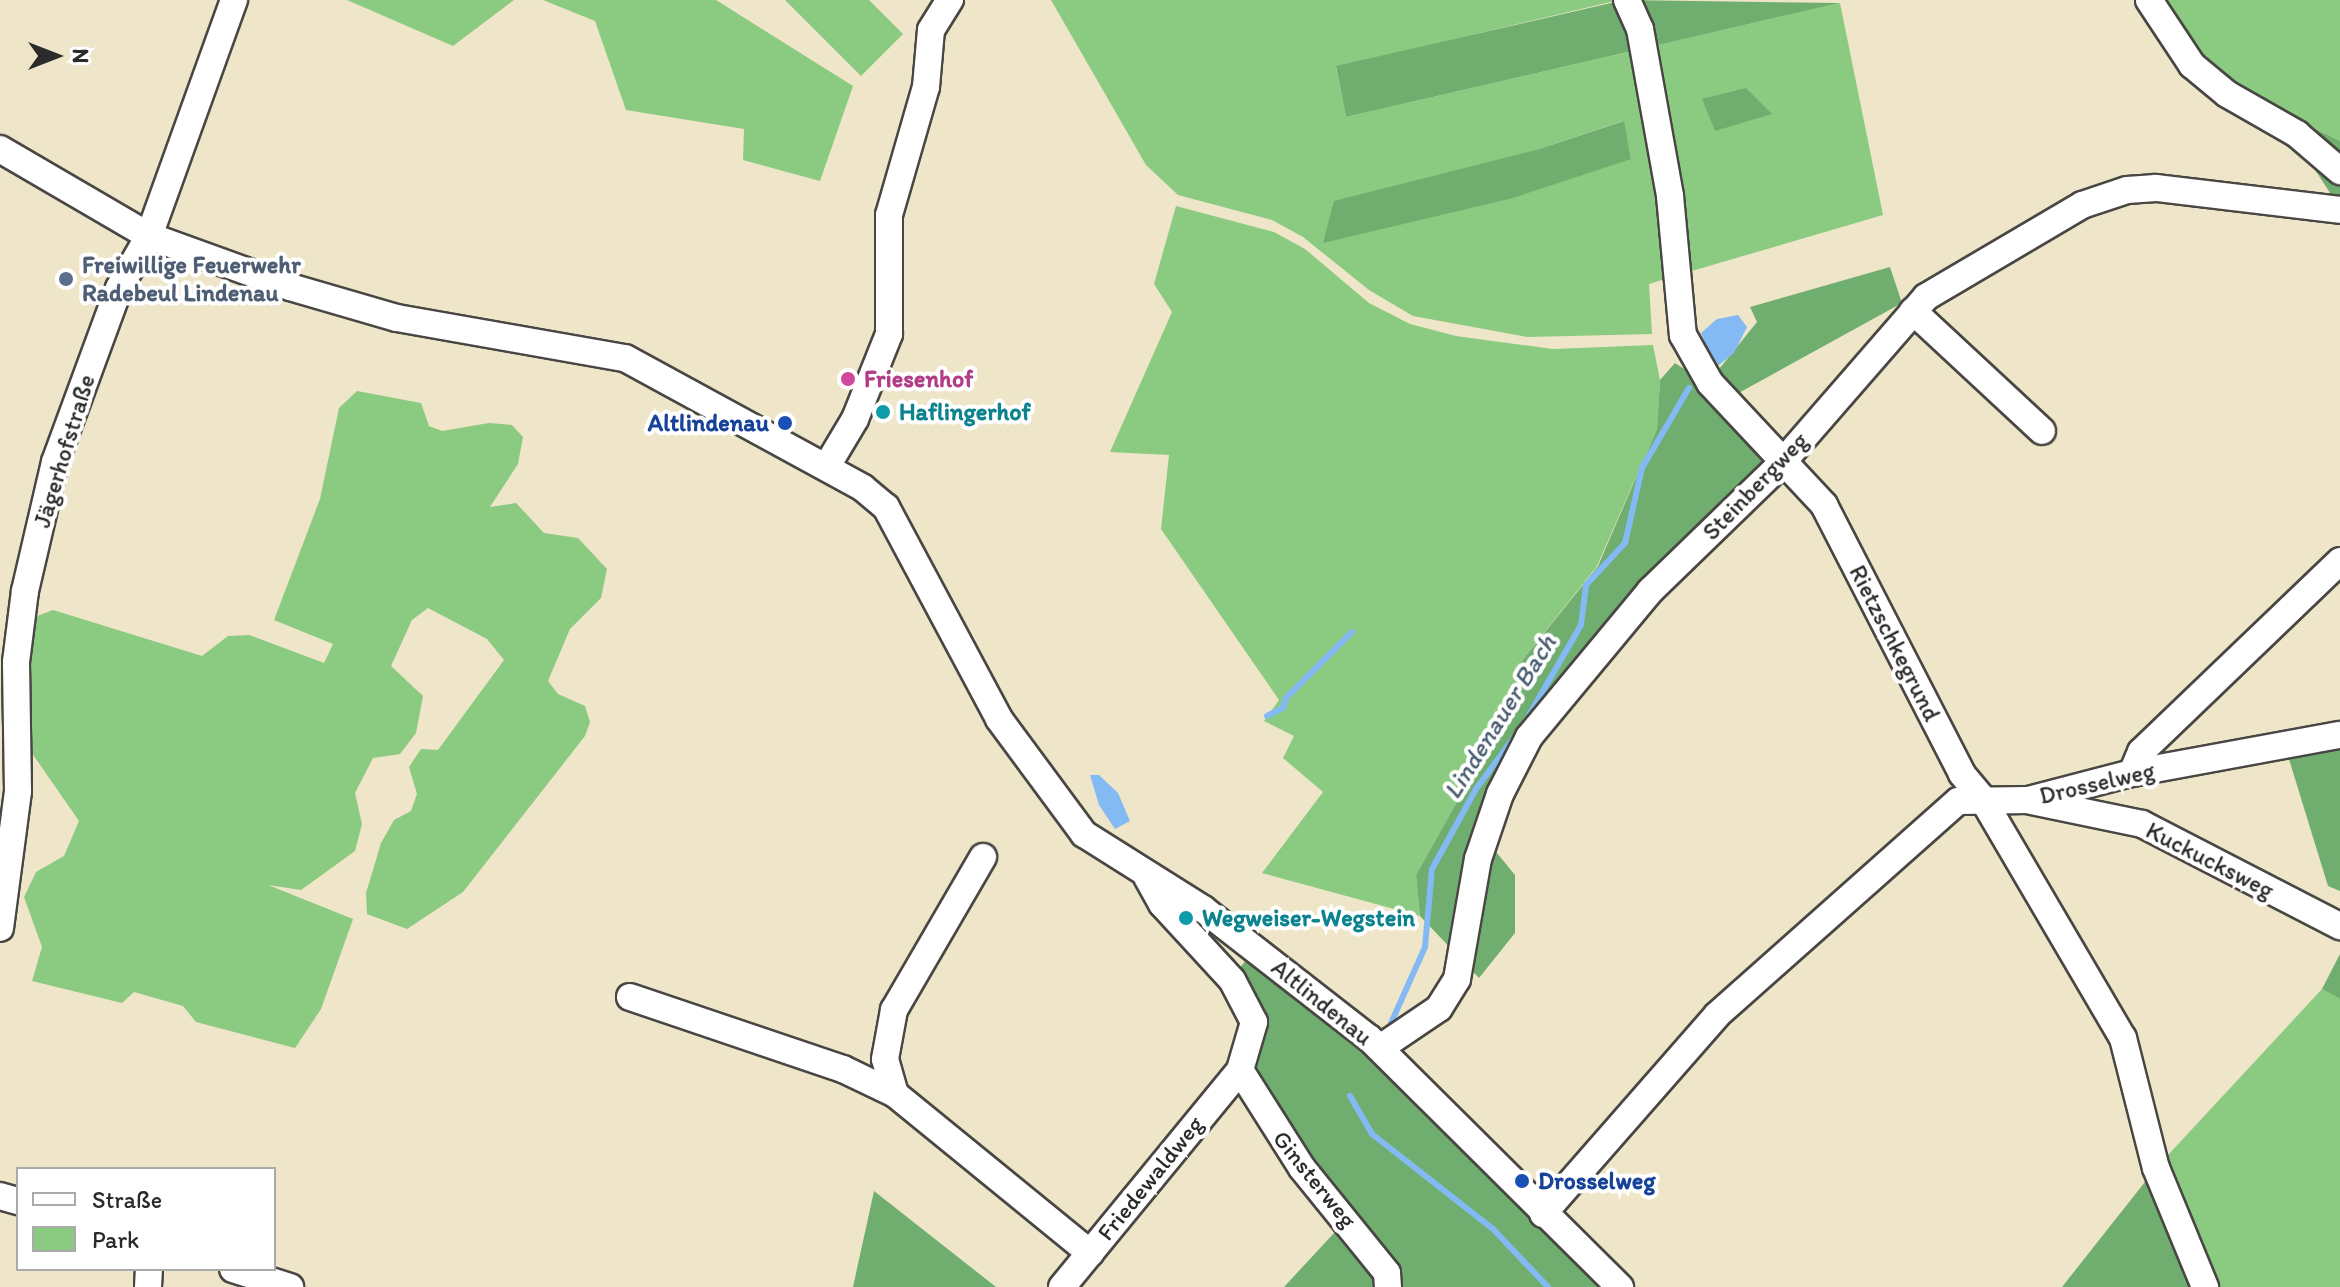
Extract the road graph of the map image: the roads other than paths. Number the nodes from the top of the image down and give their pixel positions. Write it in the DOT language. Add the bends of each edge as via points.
graph roads {
  1 [pos="234,0"];
  2 [pos="950,0"];
  3 [pos="1627,0"];
  4 [pos="2149,0"];
  5 [pos="0,149"];
  6 [pos="2340,171"];
  7 [pos="2340,210"];
  8 [pos="149,236"];
  9 [pos="1913,311"];
  10 [pos="2042,431"];
  11 [pos="1781,464"];
  12 [pos="827,466"];
  13 [pos="2340,561"];
  14 [pos="2340,735"];
  15 [pos="2132,773"];
  16 [pos="1982,798"];
  17 [pos="2028,800"];
  18 [pos="983,857"];
  19 [pos="1145,874"];
  20 [pos="2340,926"];
  21 [pos="0,928"];
  22 [pos="630,997"];
  23 [pos="1380,1048"];
  24 [pos="1240,1070"];
  25 [pos="895,1094"];
  26 [pos="1543,1214"];
  27 [pos="1090,1253"];
  28 [pos="239,1271"];
  29 [pos="290,1287"];
  30 [pos="1062,1287"];
  31 [pos="1388,1287"];
  32 [pos="1620,1287"];
  33 [pos="2205,1287"];
  1 -- 8 [label="street, Jägerhofstraße"];
  2 -- 12 [label="street" via="931,30 926,87 889,215 889,334 855,419"];
  3 -- 11 [label="street, Rietzschkegrund" via="1640,29 1670,196 1683,335 1710,383"];
  4 -- 6 [label="street" via="2192,65 2227,94 2297,134"];
  5 -- 8 [label="street, Altlindenau"];
  7 -- 9 [label="street, Steinbergweg" via="2156,188 2103,195 1926,297"];
  8 -- 12 [label="street, Altlindenau" via="397,318 625,358"];
  8 -- 21 [label="street, Jägerhofstraße" via="119,288 55,462 25,591 16,662 18,791"];
  9 -- 10 [label="street"];
  9 -- 11 [label="street, Steinbergweg"];
  11 -- 16 [label="street, Rietzschkegrund" via="1824,505 1962,774"];
  11 -- 23 [label="street, Steinbergweg" via="1650,591 1529,737 1500,794 1478,859 1457,979 1439,1008"];
  12 -- 19 [label="street, Altlindenau" via="886,507 999,719 1056,799 1084,834"];
  13 -- 15 [label="street" via="2141,752"];
  14 -- 15 [label="street, Drosselweg"];
  15 -- 17 [label="street, Drosselweg"];
  16 -- 17 [label="street, Drosselweg"];
  16 -- 26 [label="street, Drosselweg" via="1958,801 1717,1015"];
  16 -- 33 [label="street, Rietzschkegrund" via="2123,1038 2156,1168"];
  17 -- 20 [label="street, Kuckucksweg" via="2142,824"];
  18 -- 25 [label="street" via="894,1010 885,1059"];
  19 -- 23 [label="street, Altlindenau" via="1203,909"];
  19 -- 24 [label="street, Altlindenau" via="1162,904 1232,980 1254,1022"];
  22 -- 25 [label="street" via="843,1069"];
  23 -- 26 [label="street, Altlindenau"];
  24 -- 27 [label="street, Friedewaldweg"];
  24 -- 31 [label="street, Ginsterweg" via="1302,1168 1387,1273"];
  25 -- 27 [label="street"];
  26 -- 32 [label="street, Altlindenau"];
  27 -- 30 [label="street, Friedewaldweg"];
  28 -- 29 [label="street"];
}
